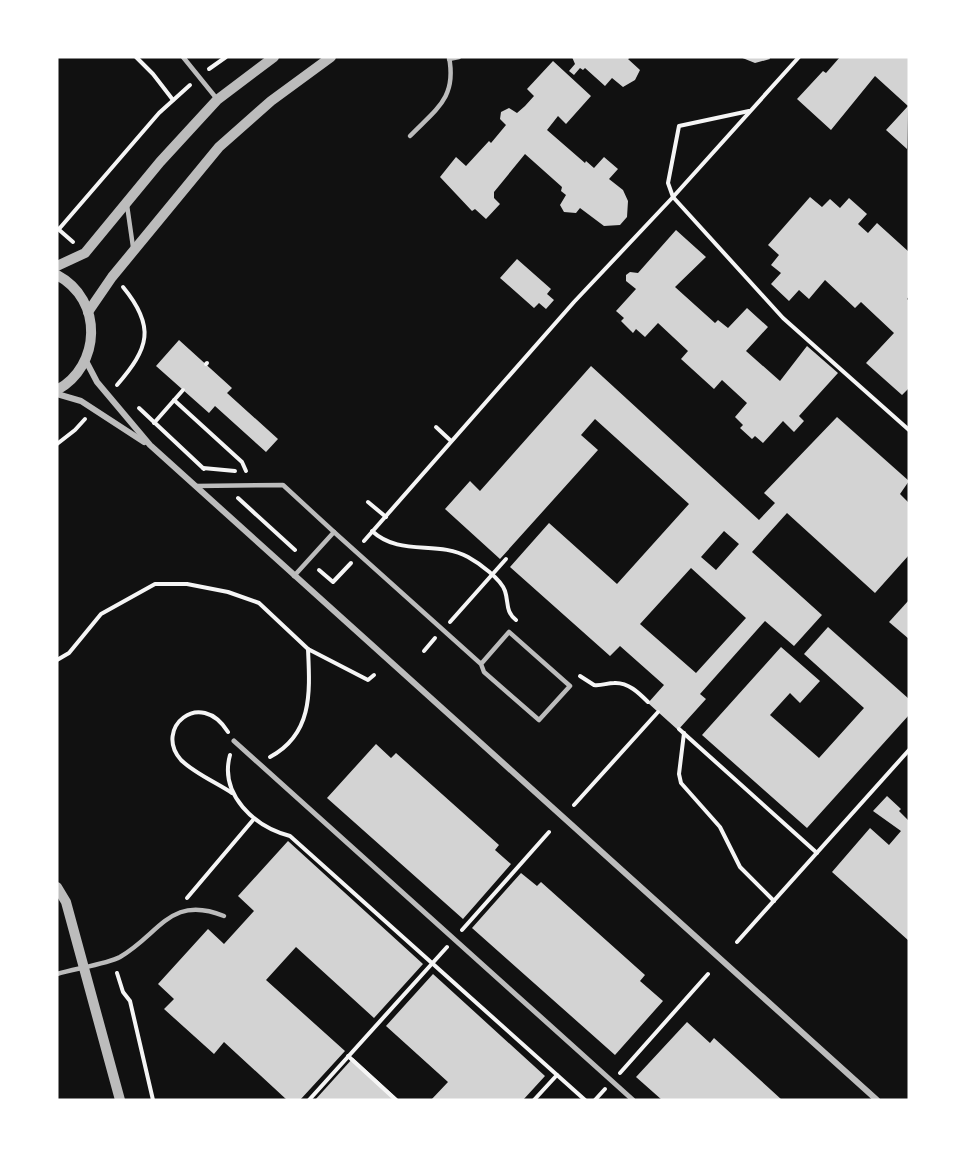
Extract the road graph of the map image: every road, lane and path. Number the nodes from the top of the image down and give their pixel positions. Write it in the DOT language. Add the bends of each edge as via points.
graph roads {
  1 [pos="136,57"];
  2 [pos="183,57"];
  3 [pos="226,57"];
  4 [pos="274,57"];
  5 [pos="331,57"];
  6 [pos="459,57"];
  7 [pos="799,57"];
  8 [pos="449,58"];
  9 [pos="207,70"];
  10 [pos="191,84"];
  11 [pos="173,100"];
  12 [pos="217,100"];
  13 [pos="750,111"];
  14 [pos="410,136"];
  15 [pos="673,197"];
  16 [pos="127,204"];
  17 [pos="58,228"];
  18 [pos="76,245"];
  19 [pos="134,253"];
  20 [pos="57,266"];
  21 [pos="57,275"];
  22 [pos="121,285"];
  23 [pos="88,312"];
  24 [pos="86,361"];
  25 [pos="183,390"];
  26 [pos="57,392"];
  27 [pos="124,393"];
  28 [pos="132,400"];
  29 [pos="174,400"];
  30 [pos="86,417"];
  31 [pos="154,423"];
  32 [pos="436,427"];
  33 [pos="909,430"];
  34 [pos="450,440"];
  35 [pos="57,444"];
  36 [pos="150,445"];
  37 [pos="246,471"];
  38 [pos="209,473"];
  39 [pos="195,486"];
  40 [pos="235,495"];
  41 [pos="368,502"];
  42 [pos="386,517"];
  43 [pos="372,531"];
  44 [pos="334,532"];
  45 [pos="364,541"];
  46 [pos="296,550"];
  47 [pos="506,559"];
  48 [pos="351,562"];
  49 [pos="319,570"];
  50 [pos="492,575"];
  51 [pos="294,576"];
  52 [pos="510,615"];
  53 [pos="450,622"];
  54 [pos="435,638"];
  55 [pos="308,649"];
  56 [pos="424,651"];
  57 [pos="58,660"];
  58 [pos="481,664"];
  59 [pos="374,675"];
  60 [pos="588,683"];
  61 [pos="648,702"];
  62 [pos="658,712"];
  63 [pos="679,729"];
  64 [pos="684,734"];
  65 [pos="234,741"];
  66 [pos="909,750"];
  67 [pos="258,763"];
  68 [pos="232,793"];
  69 [pos="574,805"];
  70 [pos="253,820"];
  71 [pos="549,832"];
  72 [pos="817,853"];
  73 [pos="57,887"];
  74 [pos="774,901"];
  75 [pos="186,910"];
  76 [pos="224,916"];
  77 [pos="454,939"];
  78 [pos="737,942"];
  79 [pos="432,963"];
  80 [pos="84,965"];
  81 [pos="117,973"];
  82 [pos="57,974"];
  83 [pos="708,975"];
  84 [pos="348,1056"];
  85 [pos="557,1075"];
  86 [pos="612,1081"];
  87 [pos="120,1100"];
  88 [pos="153,1100"];
  89 [pos="309,1100"];
  90 [pos="396,1100"];
  91 [pos="534,1100"];
  92 [pos="585,1100"];
  93 [pos="596,1100"];
  94 [pos="633,1100"];
  95 [pos="877,1100"];
  1 -- 11 [label="path"];
  2 -- 12 [label="lane"];
  3 -- 9 [label="path"];
  4 -- 12 [label="street"];
  5 -- 19 [label="street" via="219,147"];
  6 -- 8 [label="lane"];
  7 -- 13 [label="path"];
  8 -- 14 [label="lane" via="453,78 444,100"];
  10 -- 11 [label="path"];
  11 -- 17 [label="path"];
  12 -- 16 [label="street"];
  13 -- 15 [label="path"];
  13 -- 15 [label="path" via="679,126 668,183"];
  15 -- 33 [label="path" via="783,318"];
  15 -- 34 [label="path"];
  16 -- 19 [label="lane"];
  16 -- 20 [label="street" via="86,253"];
  17 -- 18 [label="path"];
  19 -- 23 [label="street"];
  21 -- 23 [label="street" via="78,293"];
  22 -- 27 [label="path" via="139,310 145,330 142,351 116,385"];
  23 -- 24 [label="street" via="92,336"];
  24 -- 26 [label="street" via="71,382"];
  24 -- 36 [label="street" via="97,382"];
  25 -- 29 [label="path"];
  26 -- 36 [label="street" via="81,401"];
  28 -- 31 [label="path"];
  29 -- 31 [label="path"];
  29 -- 37 [label="path" via="242,462"];
  30 -- 35 [label="path"];
  31 -- 38 [label="path"];
  32 -- 34 [label="path"];
  34 -- 42 [label="path"];
  36 -- 39 [label="street"];
  39 -- 44 [label="lane" via="283,485"];
  39 -- 51 [label="street"];
  40 -- 46 [label="path"];
  41 -- 42 [label="path"];
  42 -- 43 [label="path"];
  43 -- 45 [label="path"];
  43 -- 50 [label="path" via="389,543 460,553"];
  44 -- 51 [label="lane"];
  44 -- 58 [label="lane"];
  47 -- 50 [label="path"];
  48 -- 49 [label="path" via="333,582"];
  50 -- 52 [label="path" via="505,591"];
  50 -- 53 [label="path"];
  51 -- 95 [label="street"];
  54 -- 56 [label="path"];
  55 -- 57 [label="path" via="259,603 188,584 155,584 101,614 69,653"];
  55 -- 59 [label="path" via="368,680"];
  55 -- 67 [label="path" via="310,699 302,725 287,747"];
  58 -- 58 [label="lane" via="484,672 539,720 570,686 509,632"];
  60 -- 61 [label="path" via="625,685"];
  62 -- 69 [label="path"];
  63 -- 64 [label="path"];
  64 -- 72 [label="path"];
  64 -- 74 [label="path" via="678,774 681,783 720,827 740,867"];
  65 -- 67 [label="street"];
  65 -- 68 [label="path" via="228,763"];
  65 -- 68 [label="path" via="210,712 196,711 184,716 172,737 182,760"];
  66 -- 72 [label="path"];
  67 -- 77 [label="street"];
  68 -- 70 [label="path"];
  70 -- 75 [label="path" via="185,899"];
  70 -- 79 [label="path" via="290,836"];
  71 -- 77 [label="path"];
  72 -- 74 [label="path"];
  73 -- 80 [label="street" via="66,902"];
  74 -- 78 [label="path"];
  75 -- 76 [label="lane" via="200,909"];
  75 -- 80 [label="lane" via="170,915 118,957"];
  77 -- 79 [label="path"];
  77 -- 86 [label="street"];
  79 -- 84 [label="path"];
  79 -- 85 [label="path"];
  80 -- 82 [label="lane"];
  80 -- 87 [label="street"];
  81 -- 88 [label="path" via="130,1001"];
  83 -- 86 [label="path"];
  84 -- 89 [label="path"];
  84 -- 90 [label="path"];
  85 -- 91 [label="path"];
  85 -- 92 [label="path"];
  86 -- 93 [label="path"];
  86 -- 94 [label="street"];
}
